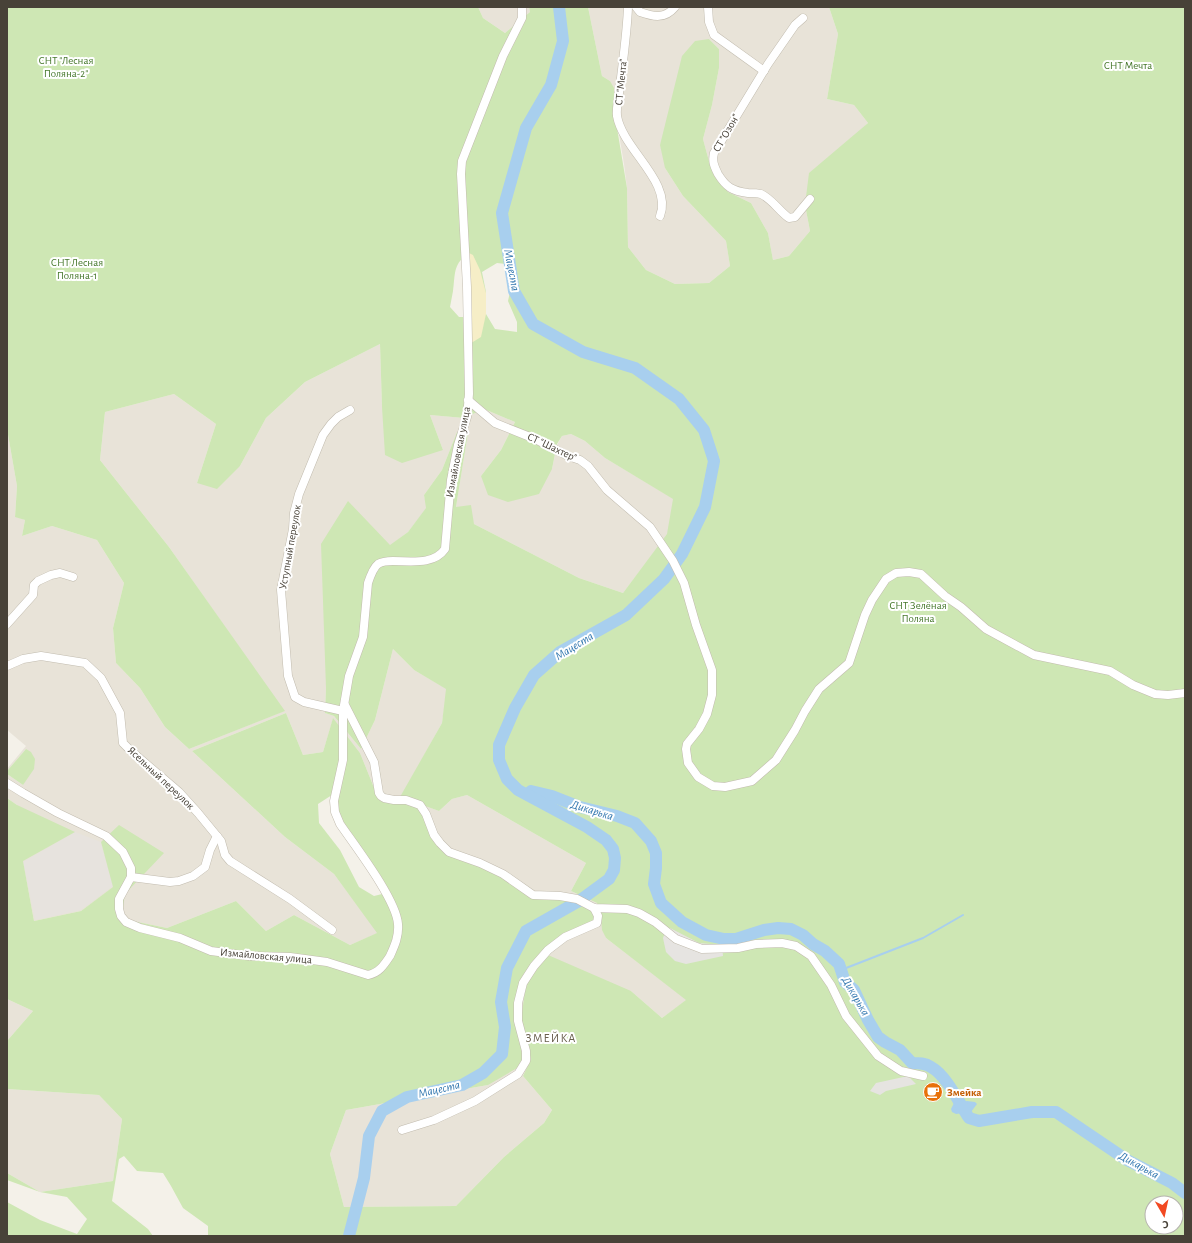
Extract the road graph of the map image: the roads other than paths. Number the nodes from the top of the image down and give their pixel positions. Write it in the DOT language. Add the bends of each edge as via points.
graph roads {
  1 [pos="522,7"];
  2 [pos="628,7"];
  3 [pos="636,7"];
  4 [pos="675,7"];
  5 [pos="708,7"];
  6 [pos="802,18"];
  7 [pos="764,71"];
  8 [pos="810,199"];
  9 [pos="660,216"];
  10 [pos="468,400"];
  11 [pos="350,410"];
  12 [pos="73,577"];
  13 [pos="7,624"];
  14 [pos="7,666"];
  15 [pos="1185,694"];
  16 [pos="344,708"];
  17 [pos="7,783"];
  18 [pos="217,836"];
  19 [pos="131,877"];
  20 [pos="590,906"];
  21 [pos="332,930"];
  22 [pos="923,1076"];
  23 [pos="402,1130"];
  1 -- 10 [label="street, Измайловская улица" via="522,18 503,56 462,161"];
  2 -- 9 [label="street, СТ \"Мечта\"" via="617,116 633,151 655,180 661,194"];
  3 -- 4 [label="street" via="640,12 663,16"];
  5 -- 7 [label="street" via="709,22 714,35"];
  6 -- 7 [label="street, СТ \"Озон\""];
  7 -- 8 [label="street, СТ \"Озон\"" via="714,153 714,166 730,188 770,199 789,218 795,217"];
  10 -- 15 [label="street, СТ \"Шахтер\"" via="495,423 535,439 588,466 607,490 650,527 673,561 684,583 712,670 712,695 707,714 686,749 688,763 698,777 713,786 752,781 776,760 819,689 849,663 872,600 886,579 896,573 921,574 986,629 1034,655 1110,672 1155,694"];
  10 -- 16 [label="street, Измайловская улица" via="467,417 451,480 446,549 435,559 384,562 376,566 368,584 363,637 349,676"];
  11 -- 16 [label="street, Уступный переулок" via="338,417 323,435 299,494 281,590 288,676 295,697 304,702"];
  12 -- 13 [label="street" via="60,573 38,581 34,585 33,595"];
  14 -- 18 [label="street, Ясельный переулок" via="23,659 41,656 84,662 101,678 120,713 123,743 179,792"];
  16 -- 19 [label="street, Измайловская улица" via="343,760 334,801 335,812 340,824 386,893 398,922 398,938 386,963 374,974 368,975 327,962 290,957 242,956 211,952 180,938 140,928 126,922 119,909 119,899"];
  16 -- 20 [label="street" via="374,762 381,796 420,805 434,835 449,852 503,874 534,895 577,899"];
  17 -- 19 [label="street" via="58,813 106,836 123,852 131,868"];
  18 -- 19 [label="street" via="205,868 193,876 170,882"];
  18 -- 21 [label="street, Ясельный переулок" via="230,861 290,899"];
  20 -- 22 [label="street" via="627,909 638,913 655,922 676,939 702,949 782,943 796,946 811,956 831,985 846,1016 878,1056 901,1071"];
  20 -- 23 [label="street" via="598,916 597,923 565,937 534,966 523,983 518,1003 518,1021 526,1061 518,1074 475,1101 434,1120"];
}
